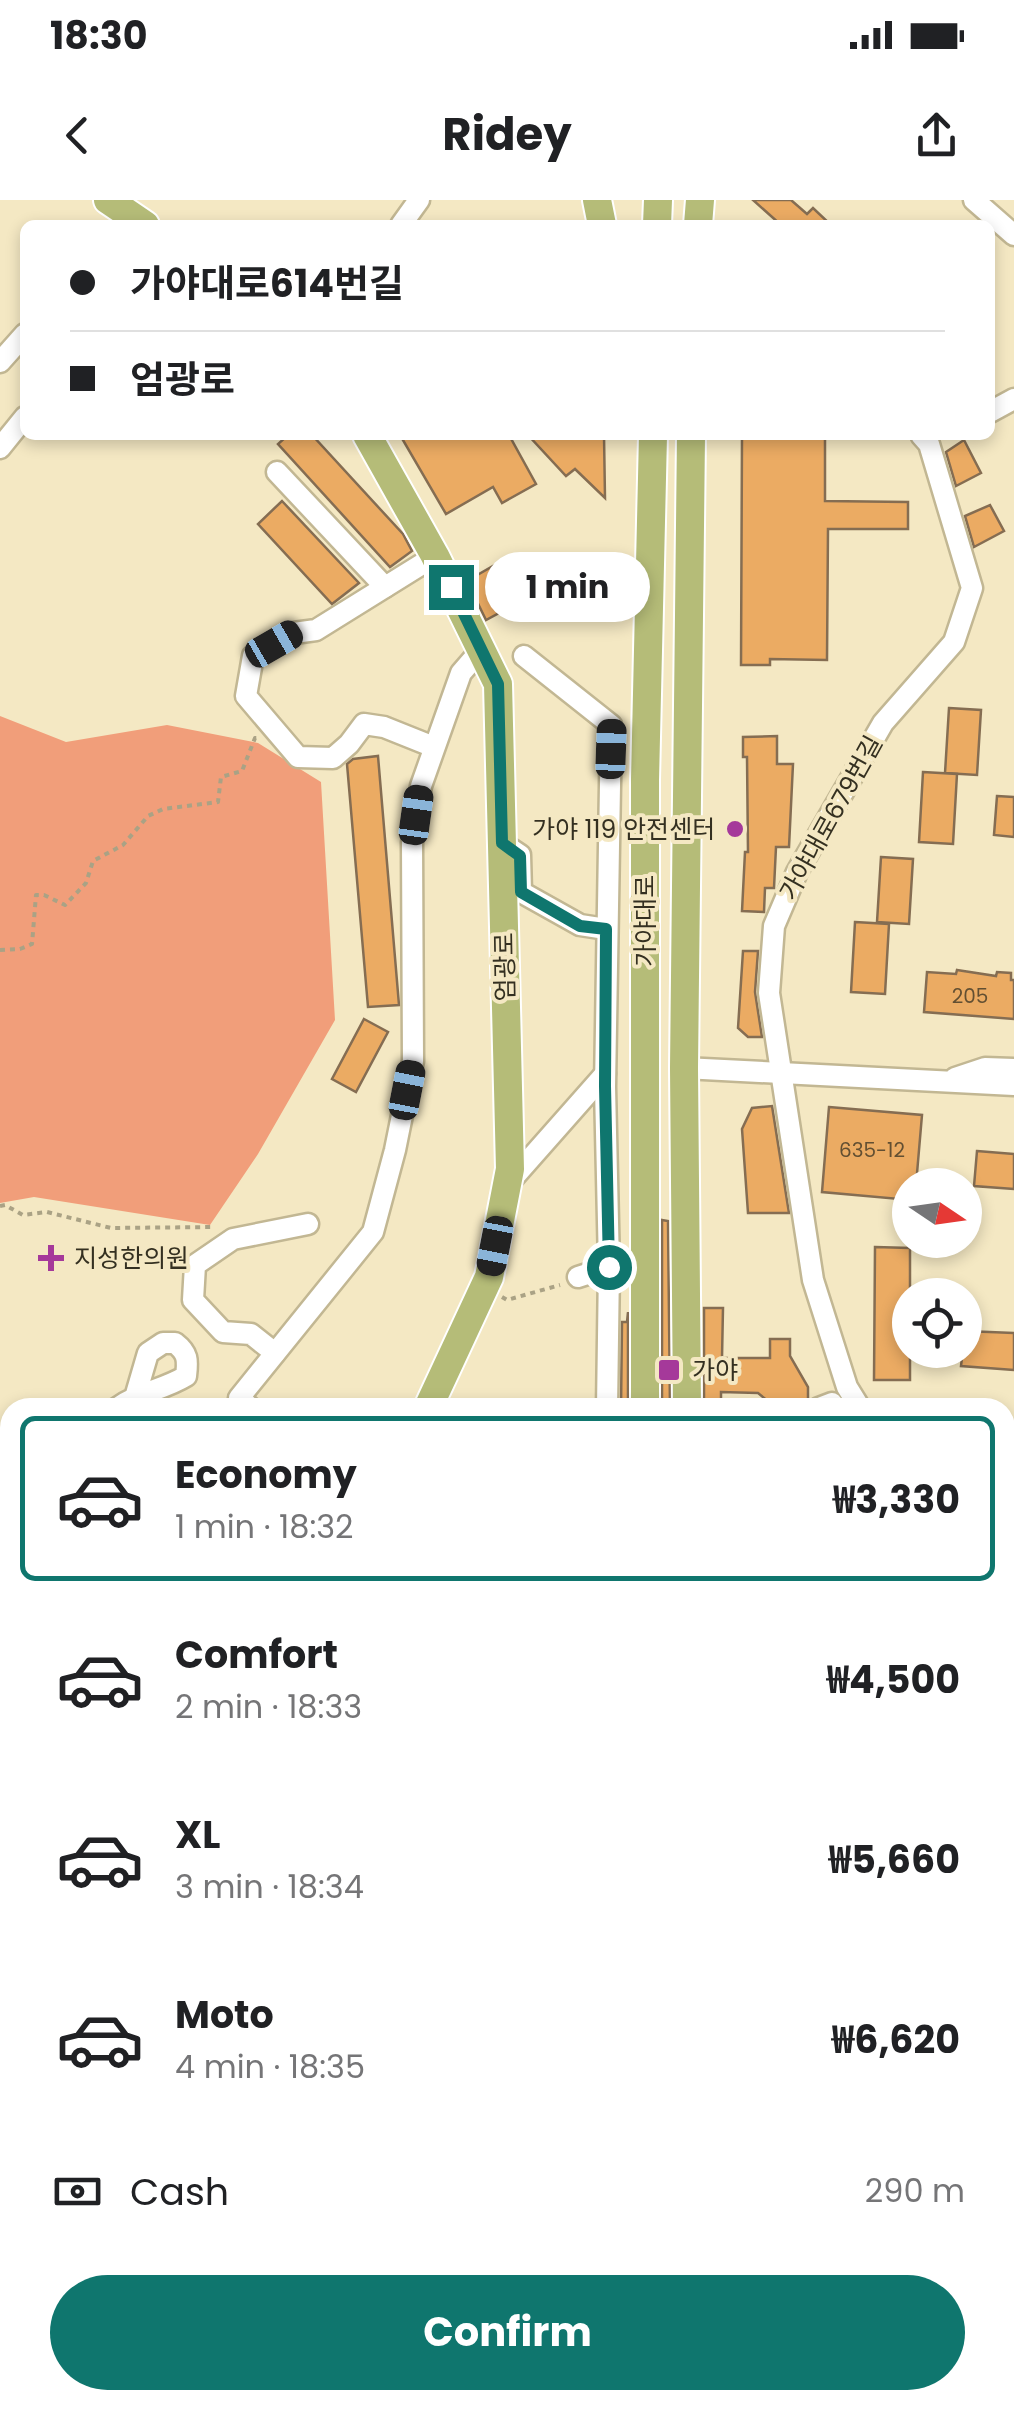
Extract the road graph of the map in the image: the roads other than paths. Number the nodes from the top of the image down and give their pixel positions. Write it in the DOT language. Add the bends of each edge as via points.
graph roads {
  1 [pos="108,200"];
  2 [pos="974,200"];
  3 [pos="137,220"];
  4 [pos="1014,235"];
  5 [pos="20,340"];
  6 [pos="0,362"];
  7 [pos="20,423"];
  8 [pos="370,440"];
  9 [pos="653,440"];
  10 [pos="691,440"];
  11 [pos="933,440"];
  12 [pos="0,448"];
  13 [pos="277,472"];
  14 [pos="435,556"];
  15 [pos="385,587"];
  16 [pos="481,650"];
  17 [pos="524,656"];
  18 [pos="434,747"];
  19 [pos="502,843"];
  20 [pos="606,929"];
  21 [pos="684,1068"];
  22 [pos="1014,1069"];
  23 [pos="779,1072"];
  24 [pos="605,1074"];
  25 [pos="944,1082"];
  26 [pos="1014,1085"];
  27 [pos="1014,1098"];
  28 [pos="507,1185"];
  29 [pos="308,1224"];
  30 [pos="609,1267"];
  31 [pos="578,1277"];
  32 [pos="275,1353"];
  33 [pos="136,1394"];
  34 [pos="131,1398"];
  35 [pos="239,1398"];
  36 [pos="433,1398"];
  37 [pos="607,1398"];
  38 [pos="645,1398"];
  39 [pos="687,1398"];
  40 [pos="854,1398"];
  1 -- 3 [label="main road"];
  2 -- 4 [label="street"];
  5 -- 6 [label="street"];
  7 -- 12 [label="street"];
  8 -- 14 [label="main road, 엄광로"];
  9 -- 38 [label="main road, 가야대로" via="645,780"];
  10 -- 21 [label="main road, 가야대로"];
  11 -- 23 [label="street, 가야대로679번길" via="972,588 954,642 883,723 774,926 769,993"];
  13 -- 15 [label="street"];
  14 -- 15 [label="street"];
  14 -- 16 [label="main road, 엄광로"];
  15 -- 18 [label="street" via="316,630 294,632 253,656 246,696 298,757 333,758 364,724"];
  16 -- 18 [label="street" via="461,672"];
  16 -- 19 [label="main road, 엄광로" via="498,684"];
  17 -- 20 [label="street" via="612,725"];
  18 -- 32 [label="street" via="412,843 413,1060 374,1232"];
  19 -- 20 [label="street" via="520,856 521,892 580,926"];
  19 -- 28 [label="main road, 엄광로"];
  20 -- 24 [label="street"];
  21 -- 23 [label="street"];
  21 -- 39 [label="main road, 가야대로"];
  22 -- 25 [label="street" via="985,1068"];
  23 -- 25 [label="street"];
  23 -- 40 [label="street, 가야대로679번길" via="813,1280"];
  24 -- 28 [label="street"];
  24 -- 30 [label="street"];
  25 -- 26 [label="street"];
  25 -- 27 [label="street" via="982,1097"];
  28 -- 36 [label="main road, 엄광로" via="489,1277"];
  29 -- 32 [label="street" via="233,1239 194,1266 193,1300 224,1332 251,1334"];
  30 -- 31 [label="street"];
  30 -- 37 [label="street"];
  32 -- 35 [label="street"];
  33 -- 33 [label="street" via="186,1376 188,1359 175,1343 148,1353"];
  33 -- 34 [label="street"];
}
